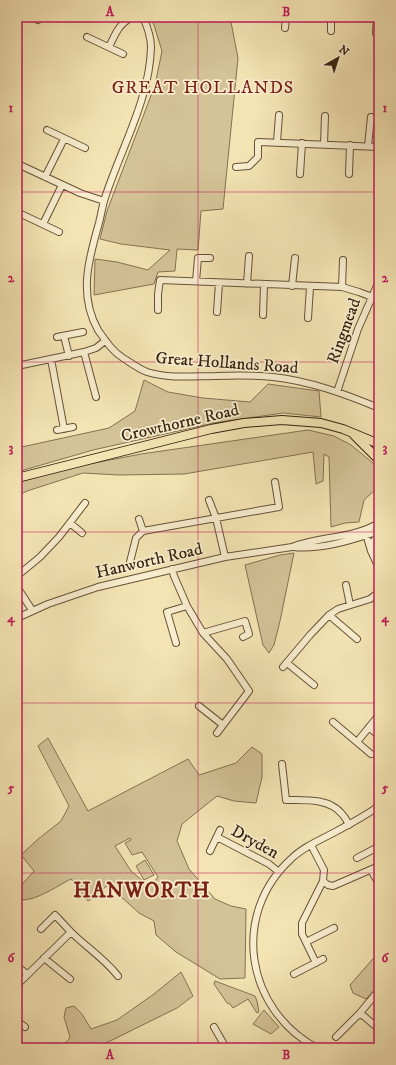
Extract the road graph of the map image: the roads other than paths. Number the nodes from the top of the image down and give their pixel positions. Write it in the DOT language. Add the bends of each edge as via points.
graph roads {
  1 [pos="132,17"];
  2 [pos="143,17"];
  3 [pos="286,17"];
  4 [pos="331,17"];
  5 [pos="377,17"];
  6 [pos="285,28"];
  7 [pos="331,31"];
  8 [pos="376,33"];
  9 [pos="87,37"];
  10 [pos="109,47"];
  11 [pos="123,54"];
  12 [pos="279,115"];
  13 [pos="325,116"];
  14 [pos="371,117"];
  15 [pos="47,130"];
  16 [pos="64,139"];
  17 [pos="277,142"];
  18 [pos="302,143"];
  19 [pos="324,144"];
  20 [pos="350,145"];
  21 [pos="368,146"];
  22 [pos="379,147"];
  23 [pos="85,148"];
  24 [pos="17,165"];
  25 [pos="236,168"];
  26 [pos="300,174"];
  27 [pos="349,174"];
  28 [pos="45,177"];
  29 [pos="62,185"];
  30 [pos="104,201"];
  31 [pos="19,213"];
  32 [pos="43,224"];
  33 [pos="59,232"];
  34 [pos="249,256"];
  35 [pos="210,258"];
  36 [pos="295,258"];
  37 [pos="343,260"];
  38 [pos="196,281"];
  39 [pos="379,282"];
  40 [pos="219,283"];
  41 [pos="247,284"];
  42 [pos="264,285"];
  43 [pos="292,286"];
  44 [pos="310,287"];
  45 [pos="342,288"];
  46 [pos="372,297"];
  47 [pos="158,310"];
  48 [pos="217,312"];
  49 [pos="263,315"];
  50 [pos="308,318"];
  51 [pos="83,332"];
  52 [pos="64,336"];
  53 [pos="56,337"];
  54 [pos="105,341"];
  55 [pos="84,352"];
  56 [pos="70,356"];
  57 [pos="51,359"];
  58 [pos="17,366"];
  59 [pos="102,390"];
  60 [pos="337,392"];
  61 [pos="379,408"];
  62 [pos="73,427"];
  63 [pos="64,429"];
  64 [pos="57,430"];
  65 [pos="351,433"];
  66 [pos="379,444"];
  67 [pos="370,451"];
  68 [pos="379,456"];
  69 [pos="379,460"];
  70 [pos="17,478"];
  71 [pos="275,482"];
  72 [pos="209,500"];
  73 [pos="85,503"];
  74 [pos="216,518"];
  75 [pos="138,519"];
  76 [pos="70,523"];
  77 [pos="379,523"];
  78 [pos="143,531"];
  79 [pos="379,532"];
  80 [pos="82,533"];
  81 [pos="365,533"];
  82 [pos="371,551"];
  83 [pos="225,557"];
  84 [pos="129,566"];
  85 [pos="379,568"];
  86 [pos="172,569"];
  87 [pos="17,576"];
  88 [pos="346,585"];
  89 [pos="17,587"];
  90 [pos="379,592"];
  91 [pos="350,605"];
  92 [pos="187,606"];
  93 [pos="32,610"];
  94 [pos="329,615"];
  95 [pos="17,618"];
  96 [pos="203,633"];
  97 [pos="243,637"];
  98 [pos="357,639"];
  99 [pos="176,643"];
  100 [pos="314,685"];
  101 [pos="200,706"];
  102 [pos="379,715"];
  103 [pos="333,722"];
  104 [pos="223,725"];
  105 [pos="369,728"];
  106 [pos="217,733"];
  107 [pos="379,736"];
  108 [pos="357,742"];
  109 [pos="371,754"];
  110 [pos="282,764"];
  111 [pos="286,800"];
  112 [pos="279,801"];
  113 [pos="379,806"];
  114 [pos="349,825"];
  115 [pos="220,830"];
  116 [pos="217,837"];
  117 [pos="311,845"];
  118 [pos="379,850"];
  119 [pos="210,851"];
  120 [pos="357,858"];
  121 [pos="379,866"];
  122 [pos="371,870"];
  123 [pos="279,872"];
  124 [pos="323,881"];
  125 [pos="379,884"];
  126 [pos="334,928"];
  127 [pos="42,929"];
  128 [pos="71,932"];
  129 [pos="306,942"];
  130 [pos="44,958"];
  131 [pos="323,959"];
  132 [pos="316,963"];
  133 [pos="17,966"];
  134 [pos="27,974"];
  135 [pos="294,974"];
  136 [pos="118,976"];
  137 [pos="70,979"];
  138 [pos="17,985"];
  139 [pos="379,990"];
  140 [pos="360,1013"];
  141 [pos="17,1021"];
  142 [pos="214,1027"];
  143 [pos="24,1028"];
  144 [pos="379,1029"];
  145 [pos="336,1037"];
  146 [pos="225,1048"];
  147 [pos="317,1048"];
  1 -- 10 [label="street" via="123,22"];
  2 -- 30 [label="street, Great Hollands Road" via="151,46 149,68 137,113"];
  3 -- 6 [label="street"];
  4 -- 7 [label="street"];
  5 -- 8 [label="street"];
  9 -- 10 [label="street"];
  10 -- 11 [label="street"];
  12 -- 17 [label="street"];
  13 -- 19 [label="street"];
  14 -- 21 [label="street"];
  15 -- 16 [label="street"];
  16 -- 23 [label="street"];
  16 -- 28 [label="street"];
  17 -- 18 [label="street"];
  17 -- 25 [label="street" via="258,142 258,157 249,166"];
  18 -- 19 [label="street"];
  18 -- 26 [label="street"];
  19 -- 20 [label="street"];
  20 -- 21 [label="street"];
  20 -- 27 [label="street"];
  21 -- 22 [label="street"];
  24 -- 28 [label="street"];
  28 -- 29 [label="street"];
  29 -- 30 [label="street"];
  29 -- 32 [label="street"];
  30 -- 54 [label="street, Great Hollands Road" via="89,261 87,289 90,308"];
  31 -- 32 [label="street"];
  32 -- 33 [label="street"];
  34 -- 41 [label="street"];
  35 -- 38 [label="street" via="198,258"];
  36 -- 43 [label="street"];
  37 -- 45 [label="street"];
  38 -- 40 [label="street"];
  38 -- 47 [label="street" via="160,280"];
  39 -- 46 [label="street, Ringmead"];
  40 -- 41 [label="street"];
  40 -- 48 [label="street"];
  41 -- 42 [label="street"];
  42 -- 43 [label="street"];
  42 -- 49 [label="street"];
  43 -- 44 [label="street"];
  44 -- 45 [label="street"];
  44 -- 50 [label="street"];
  45 -- 46 [label="street"];
  46 -- 60 [label="street, Ringmead" via="358,329"];
  51 -- 52 [label="street"];
  52 -- 53 [label="street"];
  52 -- 56 [label="street"];
  54 -- 55 [label="street" via="96,348"];
  54 -- 60 [label="street, Great Hollands Road" via="118,355 147,372 179,377 245,375 275,378 299,381"];
  55 -- 56 [label="street"];
  55 -- 59 [label="street" via="95,395"];
  56 -- 57 [label="street"];
  57 -- 58 [label="street"];
  57 -- 63 [label="street"];
  60 -- 61 [label="street, Great Hollands Road"];
  62 -- 63 [label="street"];
  63 -- 64 [label="street"];
  65 -- 66 [label="main road, Crowthorne Road"];
  65 -- 67 [label="main road, Crowthorne Road"];
  65 -- 70 [label="main road, Crowthorne Road" via="334,426 312,422 282,420 244,423"];
  67 -- 68 [label="main road, Crowthorne Road"];
  67 -- 69 [label="main road, Crowthorne Road"];
  71 -- 74 [label="street" via="279,507"];
  72 -- 74 [label="street"];
  73 -- 76 [label="street"];
  74 -- 78 [label="street"];
  74 -- 83 [label="street"];
  75 -- 78 [label="street"];
  76 -- 80 [label="street"];
  76 -- 87 [label="street" via="40,557"];
  77 -- 81 [label="street, Hanworth Road"];
  78 -- 84 [label="street" via="136,538"];
  79 -- 81 [label="street, Hanworth Road"];
  79 -- 82 [label="street" via="372,543"];
  81 -- 82 [label="street"];
  81 -- 83 [label="street, Hanworth Road"];
  82 -- 85 [label="street"];
  83 -- 86 [label="street, Hanworth Road"];
  86 -- 92 [label="street"];
  86 -- 93 [label="street, Hanworth Road" via="98,586"];
  88 -- 91 [label="street"];
  89 -- 93 [label="street"];
  90 -- 91 [label="street" via="370,599"];
  91 -- 94 [label="street"];
  92 -- 96 [label="street"];
  92 -- 99 [label="street" via="167,612"];
  93 -- 95 [label="street, Hanworth Road"];
  94 -- 98 [label="street"];
  94 -- 100 [label="street" via="285,665"];
  96 -- 97 [label="street" via="245,621 249,634"];
  96 -- 104 [label="street" via="228,659 250,694"];
  101 -- 104 [label="street"];
  102 -- 105 [label="street"];
  103 -- 108 [label="street"];
  104 -- 106 [label="street"];
  105 -- 107 [label="street"];
  105 -- 108 [label="street"];
  108 -- 109 [label="street"];
  110 -- 111 [label="street"];
  111 -- 112 [label="street"];
  111 -- 114 [label="street" via="314,800 334,807"];
  113 -- 114 [label="street"];
  114 -- 117 [label="street"];
  115 -- 116 [label="street, Dryden"];
  116 -- 119 [label="street, Dryden"];
  116 -- 123 [label="street, Dryden" via="269,864"];
  117 -- 123 [label="street" via="290,859"];
  117 -- 124 [label="street" via="324,870"];
  118 -- 120 [label="street" via="376,848"];
  121 -- 122 [label="street"];
  122 -- 124 [label="street" via="333,886"];
  122 -- 125 [label="street"];
  123 -- 147 [label="street" via="262,898 254,924 253,948 256,971 268,1002 282,1021"];
  124 -- 129 [label="street" via="302,923 302,934"];
  126 -- 129 [label="street"];
  127 -- 128 [label="street" via="56,915"];
  128 -- 130 [label="street"];
  128 -- 136 [label="street" via="110,965"];
  129 -- 132 [label="street"];
  130 -- 134 [label="street"];
  130 -- 137 [label="street"];
  131 -- 132 [label="street"];
  132 -- 135 [label="street"];
  133 -- 134 [label="street"];
  134 -- 138 [label="street"];
  139 -- 140 [label="street"];
  140 -- 144 [label="street"];
  140 -- 145 [label="street"];
  141 -- 143 [label="street"];
  142 -- 146 [label="street"];
}
